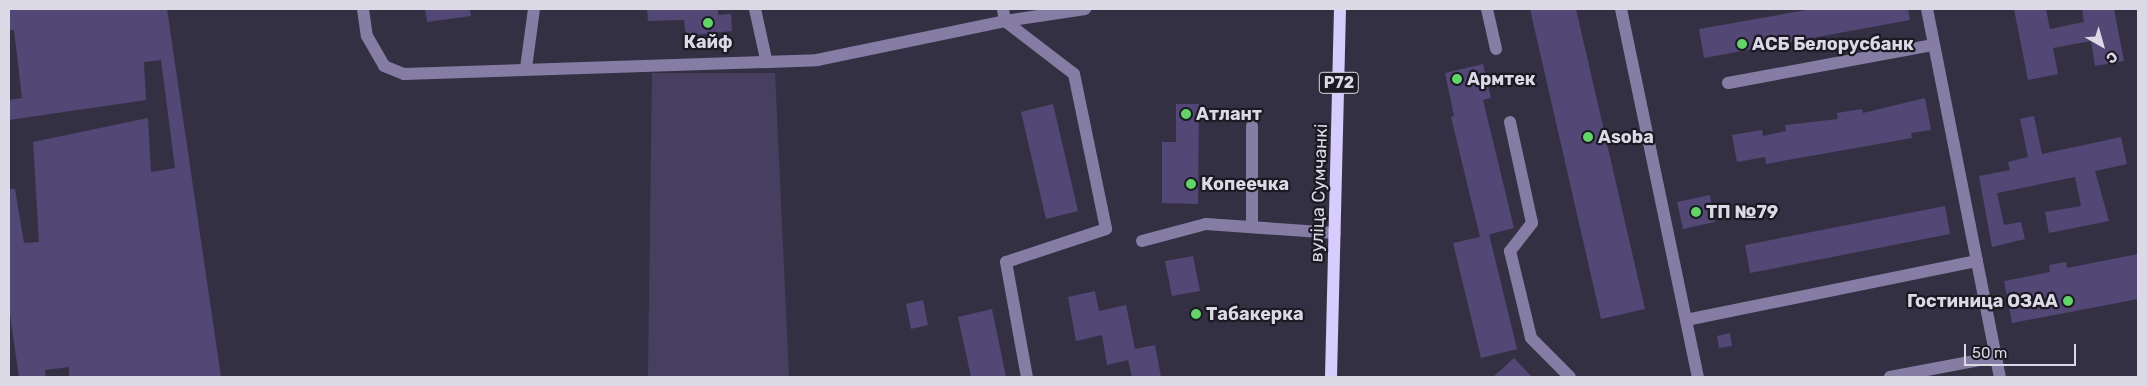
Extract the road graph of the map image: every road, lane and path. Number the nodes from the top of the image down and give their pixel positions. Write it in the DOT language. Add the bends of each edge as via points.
graph roads {
  1 [pos="363,9"];
  2 [pos="534,9"];
  3 [pos="755,9"];
  4 [pos="1085,9"];
  5 [pos="1340,9"];
  6 [pos="1487,9"];
  7 [pos="1621,9"];
  8 [pos="1927,9"];
  9 [pos="1004,15"];
  10 [pos="1934,45"];
  11 [pos="1496,48"];
  12 [pos="766,59"];
  13 [pos="526,68"];
  14 [pos="1728,83"];
  15 [pos="1510,122"];
  16 [pos="1252,126"];
  17 [pos="1252,227"];
  18 [pos="1335,233"];
  19 [pos="1142,241"];
  20 [pos="1977,262"];
  21 [pos="1686,320"];
  22 [pos="1996,357"];
  23 [pos="1027,377"];
  24 [pos="1330,377"];
  25 [pos="1570,377"];
  26 [pos="1698,377"];
  27 [pos="1890,377"];
  28 [pos="2000,377"];
  1 -- 13 [label="street" via="367,36 384,66 404,74"];
  2 -- 13 [label="street"];
  3 -- 12 [label="street"];
  4 -- 9 [label="street"];
  5 -- 18 [label="main road, вуліца Сумчанкі / Р72"];
  6 -- 11 [label="street"];
  7 -- 21 [label="street"];
  8 -- 10 [label="street"];
  9 -- 12 [label="street" via="817,60"];
  9 -- 23 [label="street" via="1074,74 1106,229 1006,262"];
  10 -- 14 [label="street"];
  10 -- 20 [label="street"];
  12 -- 13 [label="street"];
  15 -- 25 [label="street" via="1532,223 1510,252 1531,338"];
  16 -- 17 [label="street"];
  17 -- 18 [label="street"];
  17 -- 19 [label="street" via="1206,224"];
  18 -- 24 [label="main road, вуліца Сумчанкі / Р72"];
  20 -- 21 [label="street"];
  20 -- 22 [label="street"];
  21 -- 26 [label="street"];
  22 -- 27 [label="street"];
  22 -- 28 [label="street"];
}
